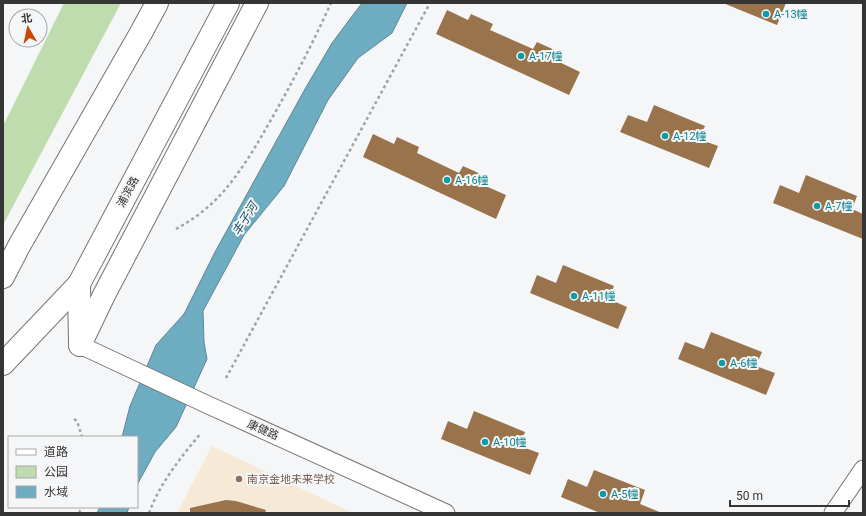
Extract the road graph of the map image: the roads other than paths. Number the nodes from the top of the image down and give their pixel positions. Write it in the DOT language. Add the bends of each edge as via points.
graph roads {
  1 [pos="157,3"];
  2 [pos="228,3"];
  3 [pos="258,3"];
  4 [pos="3,277"];
  5 [pos="79,284"];
  6 [pos="80,345"];
  7 [pos="3,364"];
  8 [pos="863,469"];
  9 [pos="446,513"];
  10 [pos="834,513"];
  1 -- 4 [label="street"];
  2 -- 5 [label="street, 浦滨路"];
  3 -- 6 [label="street"];
  5 -- 6 [label="street"];
  5 -- 7 [label="street, 浦滨路"];
  6 -- 9 [label="street, 康健路"];
  8 -- 10 [label="street"];
}
